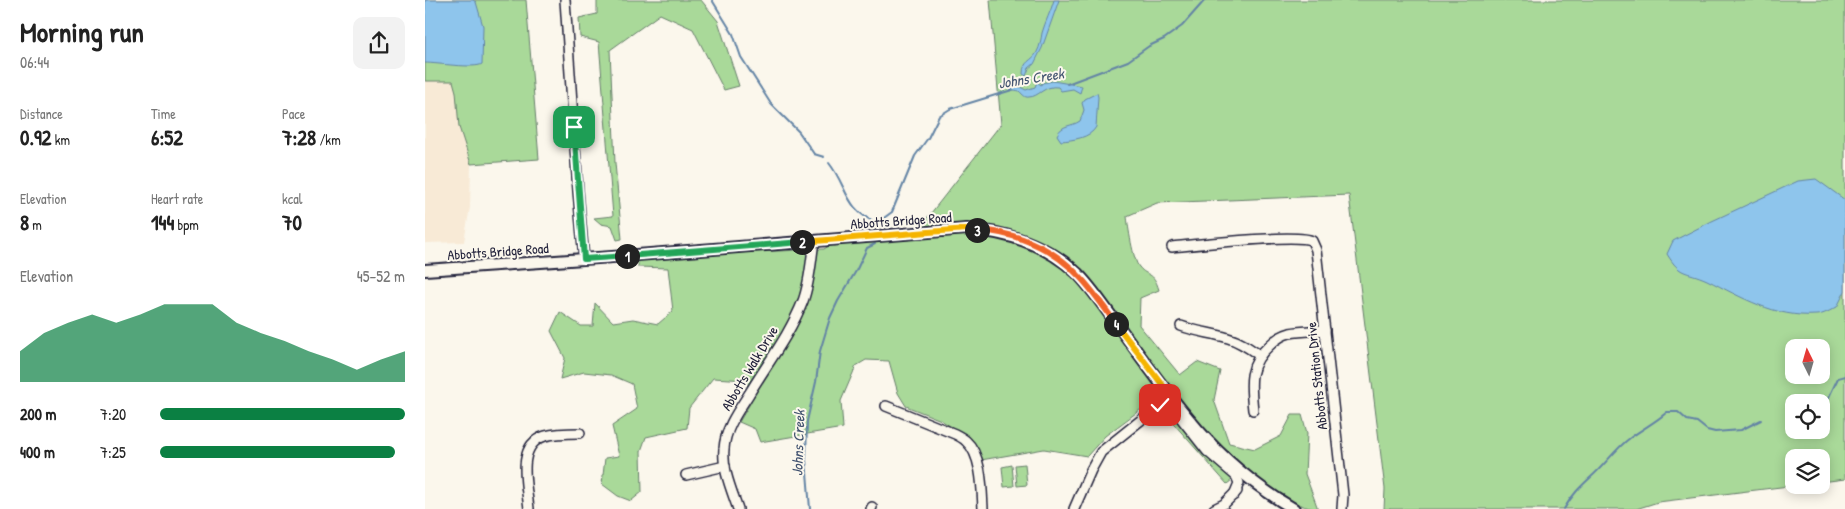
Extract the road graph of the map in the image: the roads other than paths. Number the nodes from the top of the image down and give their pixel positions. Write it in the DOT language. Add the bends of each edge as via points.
graph roads {
  1 [pos="565,0"];
  2 [pos="814,241"];
  3 [pos="1172,246"];
  4 [pos="584,259"];
  5 [pos="425,270"];
  6 [pos="1181,326"];
  7 [pos="1325,330"];
  8 [pos="1259,355"];
  9 [pos="1171,396"];
  10 [pos="1160,405"];
  11 [pos="886,406"];
  12 [pos="1253,410"];
  13 [pos="580,433"];
  14 [pos="725,466"];
  15 [pos="686,474"];
  16 [pos="1248,478"];
  17 [pos="1234,495"];
  18 [pos="529,509"];
  19 [pos="738,509"];
  20 [pos="983,509"];
  21 [pos="1074,509"];
  22 [pos="1214,509"];
  23 [pos="1294,509"];
  24 [pos="1342,509"];
  1 -- 4 [label="street"];
  2 -- 4 [label="main road, Abbotts Bridge Road"];
  2 -- 9 [label="main road, Abbotts Bridge Road" via="967,229 989,230 1027,241 1055,256 1078,274"];
  2 -- 14 [label="street, Abbotts Walk Drive" via="802,302 726,435"];
  3 -- 7 [label="street, Abbotts Station Drive" via="1314,237"];
  4 -- 5 [label="main road, Abbotts Bridge Road"];
  6 -- 8 [label="street" via="1229,338"];
  7 -- 8 [label="street" via="1282,336"];
  7 -- 24 [label="street, Abbotts Station Drive"];
  8 -- 12 [label="street" via="1252,373"];
  9 -- 10 [label="street"];
  9 -- 16 [label="main road, Abbotts Bridge Road" via="1206,439"];
  10 -- 17 [label="street" via="1173,408 1207,451 1236,476 1239,483"];
  10 -- 21 [label="street" via="1101,452"];
  11 -- 20 [label="street" via="966,441 980,472"];
  13 -- 18 [label="street" via="543,436 530,447 525,458"];
  14 -- 15 [label="street"];
  14 -- 19 [label="street, Abbotts Walk Drive"];
  16 -- 17 [label="street"];
  16 -- 23 [label="main road, Abbotts Bridge Road"];
  17 -- 22 [label="street"];
}
